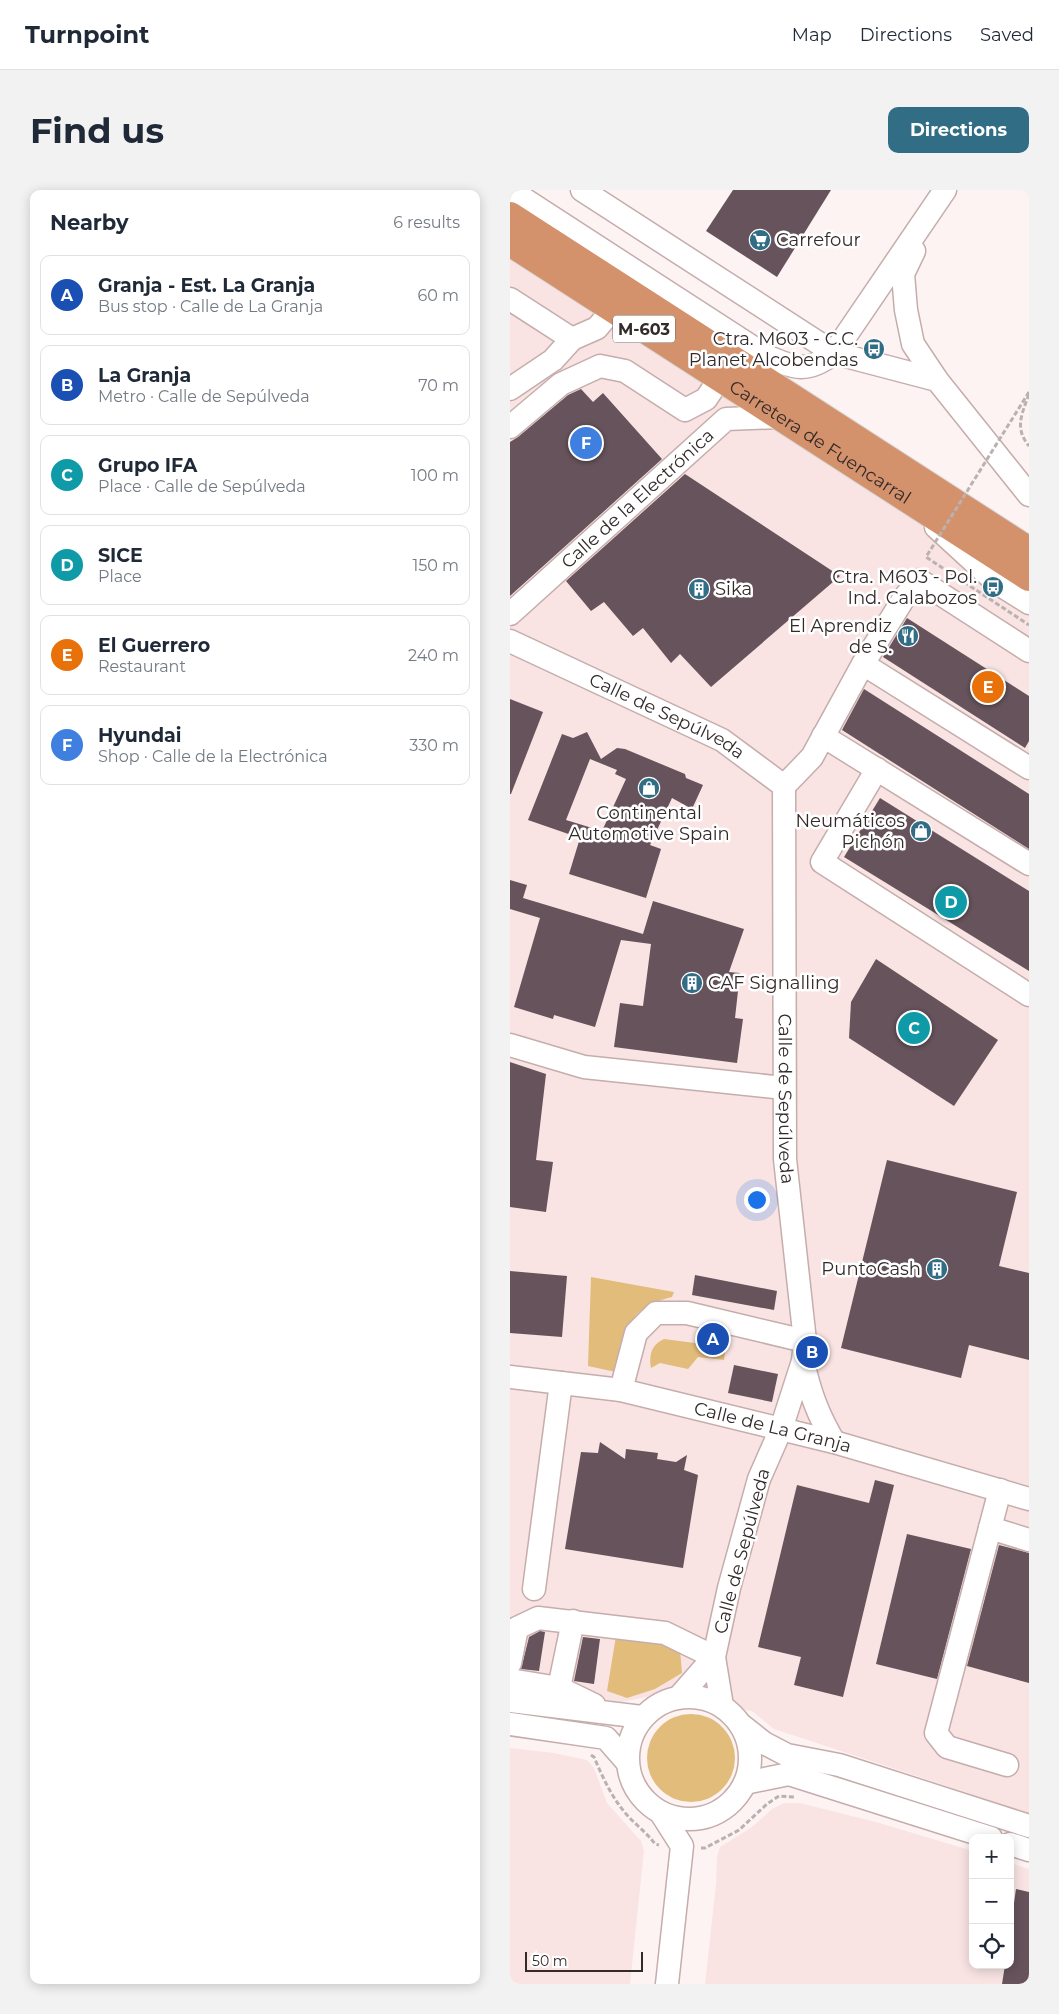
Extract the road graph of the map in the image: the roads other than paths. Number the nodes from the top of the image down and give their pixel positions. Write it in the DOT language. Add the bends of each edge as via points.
graph roads {
  1 [pos="510,190"];
  2 [pos="582,190"];
  3 [pos="942,194"];
  4 [pos="510,216"];
  5 [pos="510,242"];
  6 [pos="510,299"];
  7 [pos="613,309"];
  8 [pos="572,339"];
  9 [pos="834,353"];
  10 [pos="720,378"];
  11 [pos="937,380"];
  12 [pos="510,389"];
  13 [pos="779,417"];
  14 [pos="510,427"];
  15 [pos="902,495"];
  16 [pos="1029,495"];
  17 [pos="969,513"];
  18 [pos="1029,539"];
  19 [pos="1029,551"];
  20 [pos="1029,577"];
  21 [pos="1029,602"];
  22 [pos="510,614"];
  23 [pos="510,641"];
  24 [pos="1029,651"];
  25 [pos="862,664"];
  26 [pos="823,736"];
  27 [pos="1027,764"];
  28 [pos="877,769"];
  29 [pos="784,786"];
  30 [pos="1029,864"];
  31 [pos="1029,995"];
  32 [pos="510,1045"];
  33 [pos="784,1088"];
  34 [pos="804,1351"];
  35 [pos="510,1377"];
  36 [pos="561,1383"];
  37 [pos="622,1390"];
  38 [pos="781,1429"];
  39 [pos="834,1442"];
  40 [pos="1000,1490"];
  41 [pos="1029,1499"];
  42 [pos="990,1528"];
  43 [pos="1029,1540"];
  44 [pos="534,1589"];
  45 [pos="573,1621"];
  46 [pos="513,1628"];
  47 [pos="714,1658"];
  48 [pos="510,1663"];
  49 [pos="510,1680"];
  50 [pos="559,1688"];
  51 [pos="679,1697"];
  52 [pos="510,1701"];
  53 [pos="722,1706"];
  54 [pos="610,1713"];
  55 [pos="642,1717"];
  56 [pos="510,1724"];
  57 [pos="740,1724"];
  58 [pos="627,1762"];
  59 [pos="1008,1765"];
  60 [pos="746,1783"];
  61 [pos="661,1814"];
  62 [pos="707,1817"];
  63 [pos="1029,1826"];
  64 [pos="978,1834"];
  65 [pos="1014,1845"];
  66 [pos="682,1846"];
  67 [pos="1029,1850"];
  68 [pos="667,1984"];
  1 -- 9 [label="street" via="766,356 794,368 821,364"];
  2 -- 9 [label="street"];
  3 -- 9 [label="street" via="885,259"];
  3 -- 11 [label="street" via="903,274 913,344"];
  4 -- 17 [label="highway, Carretera de Fuencarral / M-603"];
  5 -- 7 [label="highway, Carretera de Fuencarral / M-603"];
  6 -- 8 [label="street"];
  7 -- 8 [label="street" via="597,328"];
  7 -- 10 [label="highway, Carretera de Fuencarral / M-603"];
  8 -- 12 [label="street" via="554,360"];
  9 -- 11 [label="street"];
  10 -- 13 [label="highway, Carretera de Fuencarral / M-603"];
  10 -- 14 [label="street" via="706,399 685,410 625,371 600,366 561,384"];
  11 -- 16 [label="street"];
  13 -- 15 [label="highway, Carretera de Fuencarral / M-603"];
  13 -- 22 [label="street, Calle de la Electrónica" via="726,419"];
  15 -- 20 [label="highway, Carretera de Fuencarral / M-603"];
  15 -- 21 [label="street" via="997,584"];
  17 -- 18 [label="highway"];
  17 -- 19 [label="highway, Carretera de Fuencarral / M-603"];
  23 -- 29 [label="street, Calle de Sepúlveda" via="722,740"];
  24 -- 25 [label="street" via="919,580"];
  25 -- 26 [label="street"];
  25 -- 27 [label="street"];
  26 -- 28 [label="street"];
  26 -- 29 [label="street" via="812,757"];
  28 -- 30 [label="street"];
  28 -- 31 [label="street" via="822,862"];
  29 -- 33 [label="street, Calle de Sepúlveda"];
  32 -- 33 [label="street" via="584,1067"];
  33 -- 34 [label="street, Calle de Sepúlveda" via="785,1159"];
  34 -- 37 [label="street" via="687,1313 656,1313 636,1333"];
  34 -- 38 [label="street, Calle de Sepúlveda"];
  34 -- 39 [label="street, Calle de Sepúlveda" via="809,1390 820,1419"];
  35 -- 36 [label="street, Calle de La Granja"];
  36 -- 37 [label="street, Calle de La Granja"];
  36 -- 44 [label="street"];
  37 -- 38 [label="street, Calle de La Granja"];
  38 -- 39 [label="street, Calle de La Granja"];
  38 -- 47 [label="street, Calle de Sepúlveda" via="759,1479 729,1588"];
  39 -- 40 [label="street, Calle de La Granja"];
  40 -- 41 [label="street, Calle de La Granja"];
  40 -- 42 [label="street"];
  42 -- 43 [label="street"];
  42 -- 59 [label="street" via="936,1733 947,1748"];
  45 -- 46 [label="street" via="538,1618"];
  45 -- 47 [label="street" via="665,1633"];
  45 -- 50 [label="street"];
  46 -- 48 [label="street"];
  47 -- 51 [label="street, Calle de Sepúlveda"];
  47 -- 53 [label="street, Calle de Sepúlveda"];
  49 -- 50 [label="street"];
  50 -- 54 [label="street"];
  51 -- 53 [label="street" via="694,1696"];
  51 -- 55 [label="street" via="659,1704"];
  52 -- 54 [label="street"];
  53 -- 57 [label="street"];
  54 -- 55 [label="street"];
  55 -- 58 [label="street" via="633,1731"];
  56 -- 58 [label="street" via="606,1738"];
  57 -- 60 [label="street" via="748,1742 750,1763"];
  57 -- 63 [label="street" via="764,1744 787,1755 839,1765"];
  58 -- 61 [label="street" via="632,1783 644,1801"];
  60 -- 62 [label="street" via="723,1810"];
  60 -- 64 [label="street" via="789,1774"];
  61 -- 62 [label="street" via="684,1819"];
  61 -- 66 [label="street"];
  62 -- 66 [label="street"];
  65 -- 67 [label="street"];
  66 -- 68 [label="street"];
}
